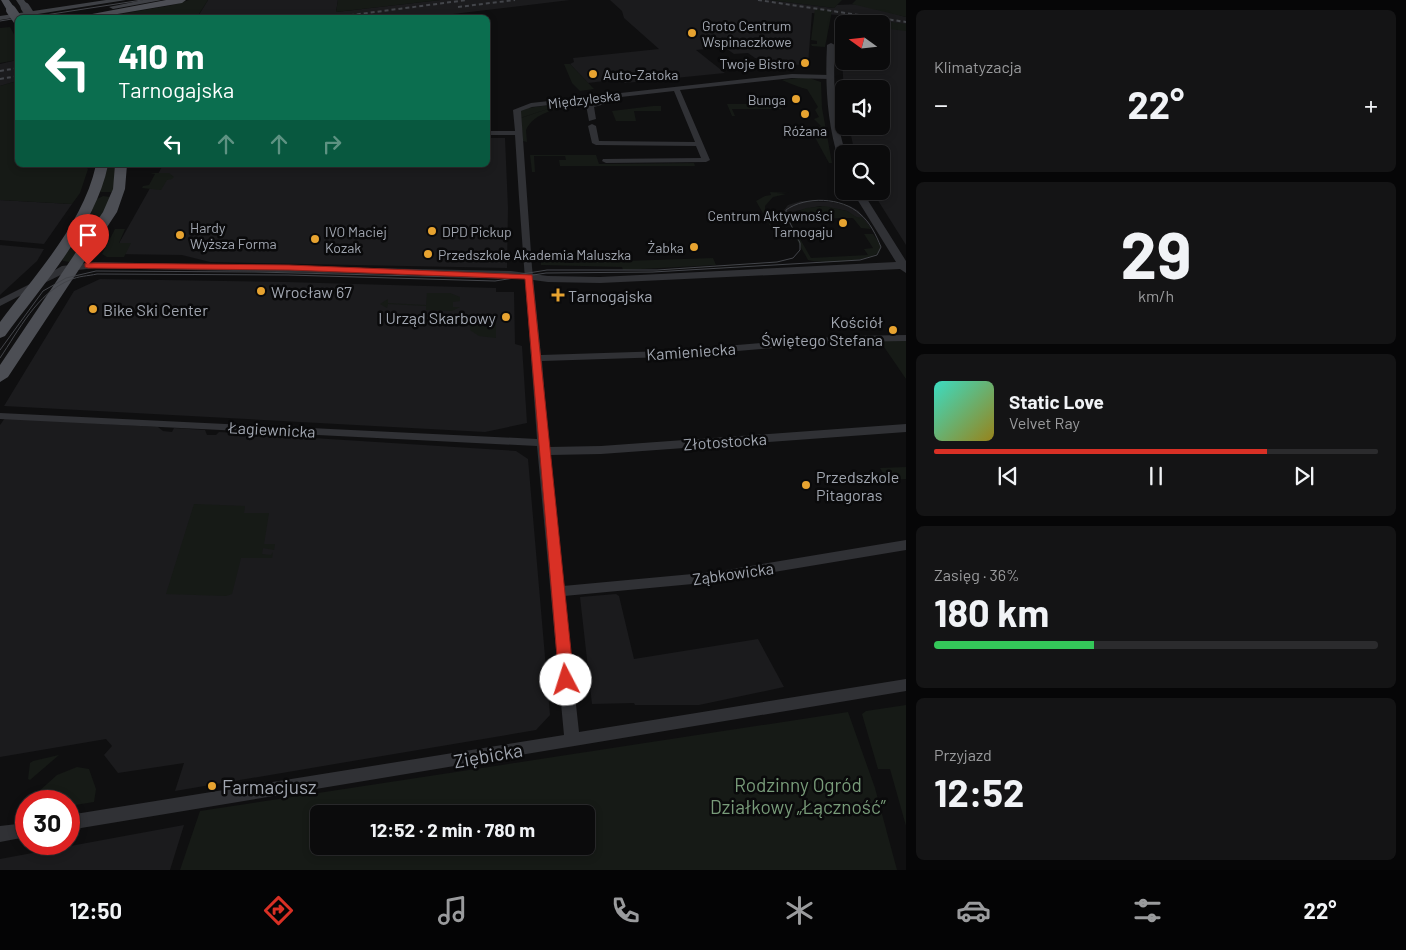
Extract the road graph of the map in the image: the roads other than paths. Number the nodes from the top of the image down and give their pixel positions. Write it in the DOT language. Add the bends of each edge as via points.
graph roads {
  1 [pos="4,0"];
  2 [pos="94,0"];
  3 [pos="122,0"];
  4 [pos="144,0"];
  5 [pos="158,0"];
  6 [pos="182,0"];
  7 [pos="23,4"];
  8 [pos="133,4"];
  9 [pos="72,7"];
  10 [pos="20,15"];
  11 [pos="30,15"];
  12 [pos="62,15"];
  13 [pos="93,15"];
  14 [pos="15,16"];
  15 [pos="0,18"];
  16 [pos="15,19"];
  17 [pos="15,23"];
  18 [pos="0,25"];
  19 [pos="831,45"];
  20 [pos="828,77"];
  21 [pos="676,88"];
  22 [pos="681,98"];
  23 [pos="490,133"];
  24 [pos="518,133"];
  25 [pos="698,141"];
  26 [pos="839,145"];
  27 [pos="606,161"];
  28 [pos="102,167"];
  29 [pos="121,167"];
  30 [pos="93,198"];
  31 [pos="117,198"];
  32 [pos="863,200"];
  33 [pos="83,253"];
  34 [pos="54,256"];
  35 [pos="94,264"];
  36 [pos="904,267"];
  37 [pos="70,268"];
  38 [pos="529,276"];
  39 [pos="34,285"];
  40 [pos="0,303"];
  41 [pos="1,327"];
  42 [pos="906,338"];
  43 [pos="536,358"];
  44 [pos="0,377"];
  45 [pos="0,416"];
  46 [pos="906,428"];
  47 [pos="544,447"];
  48 [pos="906,545"];
  49 [pos="558,592"];
  50 [pos="906,685"];
  51 [pos="572,741"];
  52 [pos="80,821"];
  53 [pos="15,832"];
  54 [pos="0,834"];
  1 -- 16 [label="main road, bridge"];
  2 -- 9 [label="main road"];
  3 -- 9 [label="main road"];
  4 -- 8 [label="main road"];
  5 -- 8 [label="main road"];
  6 -- 13 [label="main road"];
  7 -- 11 [label="main road, bridge"];
  8 -- 12 [label="main road"];
  9 -- 10 [label="main road"];
  14 -- 15 [label="main road"];
  17 -- 18 [label="main road"];
  19 -- 20 [label="street"];
  20 -- 21 [label="street, Międzyleska" via="800,75"];
  20 -- 26 [label="street"];
  21 -- 22 [label="street"];
  21 -- 24 [label="street, Międzyleska" via="525,106 516,114"];
  22 -- 25 [label="street"];
  22 -- 25 [label="street, Międzyleska" via="665,96 590,105 596,143"];
  23 -- 24 [label="street"];
  24 -- 38 [label="street"];
  25 -- 27 [label="street" via="704,162"];
  28 -- 30 [label="main road"];
  29 -- 31 [label="main road"];
  30 -- 31 [label="main road" via="108,193"];
  30 -- 34 [label="main road"];
  31 -- 33 [label="main road"];
  32 -- 36 [label="street"];
  33 -- 35 [label="street"];
  33 -- 37 [label="main road"];
  34 -- 37 [label="street" via="56,262"];
  34 -- 39 [label="main road"];
  35 -- 37 [label="street"];
  35 -- 38 [label="street"];
  36 -- 38 [label="street" via="666,278 558,279"];
  37 -- 39 [label="street"];
  37 -- 44 [label="main road"];
  38 -- 43 [label="street"];
  39 -- 40 [label="street"];
  39 -- 41 [label="main road"];
  42 -- 43 [label="street, Kamieniecka" via="826,340 666,354"];
  43 -- 47 [label="street"];
  45 -- 47 [label="street, Łagiewnicka"];
  46 -- 47 [label="street, Złotostocka" via="619,449"];
  47 -- 49 [label="street"];
  48 -- 49 [label="street, Ząbkowicka" via="714,577"];
  49 -- 51 [label="street"];
  50 -- 51 [label="street, Ziębicka"];
  51 -- 52 [label="street, Ziębicka"];
  53 -- 54 [label="street"];
}
